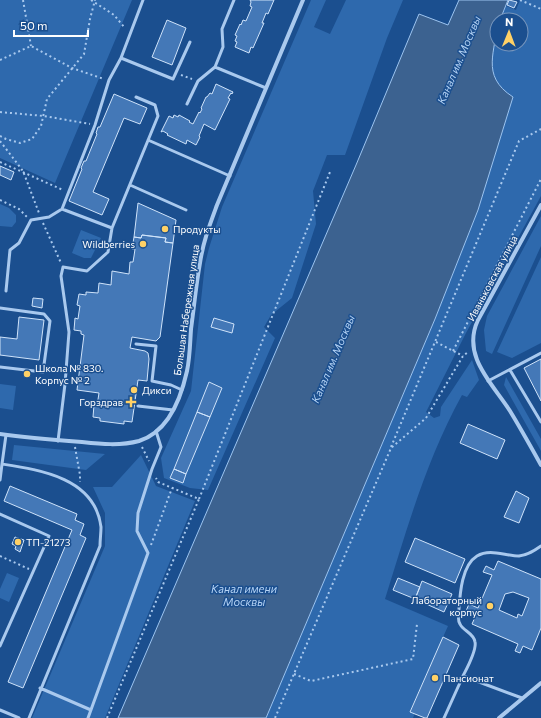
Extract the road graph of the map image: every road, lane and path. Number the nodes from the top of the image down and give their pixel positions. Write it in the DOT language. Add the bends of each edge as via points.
graph roads {
  1 [pos="23,0"];
  2 [pos="91,0"];
  3 [pos="143,0"];
  4 [pos="234,0"];
  5 [pos="303,0"];
  6 [pos="520,0"];
  7 [pos="95,1"];
  8 [pos="541,9"];
  9 [pos="130,33"];
  10 [pos="190,42"];
  11 [pos="31,46"];
  12 [pos="121,58"];
  13 [pos="0,60"];
  14 [pos="215,67"];
  15 [pos="72,68"];
  16 [pos="176,74"];
  17 [pos="108,80"];
  18 [pos="198,82"];
  19 [pos="266,88"];
  20 [pos="136,97"];
  21 [pos="187,104"];
  22 [pos="0,112"];
  23 [pos="44,116"];
  24 [pos="95,125"];
  25 [pos="541,129"];
  26 [pos="0,136"];
  27 [pos="148,140"];
  28 [pos="0,141"];
  29 [pos="0,162"];
  30 [pos="23,171"];
  31 [pos="330,172"];
  32 [pos="230,176"];
  33 [pos="541,179"];
  34 [pos="130,185"];
  35 [pos="68,192"];
  36 [pos="0,200"];
  37 [pos="541,205"];
  38 [pos="62,209"];
  39 [pos="186,210"];
  40 [pos="40,219"];
  41 [pos="31,220"];
  42 [pos="112,228"];
  43 [pos="63,267"];
  44 [pos="6,291"];
  45 [pos="0,308"];
  46 [pos="436,342"];
  47 [pos="136,344"];
  48 [pos="474,349"];
  49 [pos="453,351"];
  50 [pos="541,353"];
  51 [pos="463,356"];
  52 [pos="0,367"];
  53 [pos="510,370"];
  54 [pos="488,381"];
  55 [pos="182,390"];
  56 [pos="138,406"];
  57 [pos="173,410"];
  58 [pos="541,422"];
  59 [pos="156,431"];
  60 [pos="0,434"];
  61 [pos="6,435"];
  62 [pos="58,441"];
  63 [pos="139,441"];
  64 [pos="76,442"];
  65 [pos="391,448"];
  66 [pos="2,464"];
  67 [pos="541,465"];
  68 [pos="152,469"];
  69 [pos="0,480"];
  70 [pos="79,488"];
  71 [pos="172,488"];
  72 [pos="199,499"];
  73 [pos="0,514"];
  74 [pos="541,546"];
  75 [pos="148,553"];
  76 [pos="0,556"];
  77 [pos="34,571"];
  78 [pos="417,624"];
  79 [pos="0,646"];
  80 [pos="294,674"];
  81 [pos="463,676"];
  82 [pos="541,683"];
  83 [pos="40,688"];
  84 [pos="522,698"];
  85 [pos="0,710"];
  86 [pos="92,710"];
  87 [pos="19,718"];
  88 [pos="29,718"];
  89 [pos="88,718"];
  90 [pos="107,718"];
  91 [pos="275,718"];
  92 [pos="444,718"];
  93 [pos="499,718"];
  1 -- 11 [label="path"];
  2 -- 7 [label="path"];
  3 -- 9 [label="lane"];
  4 -- 14 [label="lane" via="222,29 223,47"];
  5 -- 19 [label="street, Большая Набережная улица"];
  6 -- 8 [label="path"];
  7 -- 9 [label="path" via="114,15"];
  7 -- 15 [label="path" via="84,54"];
  9 -- 12 [label="lane"];
  10 -- 16 [label="lane"];
  11 -- 13 [label="path"];
  11 -- 15 [label="path"];
  12 -- 16 [label="lane" via="173,79"];
  12 -- 17 [label="lane"];
  14 -- 18 [label="lane"];
  14 -- 19 [label="lane"];
  15 -- 17 [label="path"];
  15 -- 23 [label="path" via="46,99"];
  16 -- 18 [label="path"];
  17 -- 24 [label="lane"];
  18 -- 21 [label="lane"];
  19 -- 32 [label="street, Большая Набережная улица"];
  20 -- 27 [label="lane" via="156,105 158,116"];
  22 -- 23 [label="path"];
  23 -- 24 [label="path"];
  23 -- 26 [label="path" via="41,126 32,138 20,143"];
  24 -- 35 [label="lane"];
  25 -- 46 [label="path" via="519,141"];
  27 -- 32 [label="lane"];
  27 -- 34 [label="lane"];
  28 -- 30 [label="path"];
  29 -- 30 [label="path"];
  30 -- 35 [label="path"];
  30 -- 40 [label="path"];
  31 -- 72 [label="path"];
  32 -- 55 [label="street, Большая Набережная улица" via="202,248 187,371"];
  33 -- 49 [label="path"];
  34 -- 39 [label="lane"];
  34 -- 42 [label="lane"];
  35 -- 38 [label="lane"];
  36 -- 41 [label="path" via="19,208"];
  37 -- 48 [label="street, Иваньковская улица" via="475,328"];
  38 -- 40 [label="lane"];
  38 -- 42 [label="lane"];
  40 -- 41 [label="lane"];
  40 -- 43 [label="path"];
  41 -- 44 [label="lane" via="19,243 10,250"];
  42 -- 43 [label="lane" via="108,252 88,271"];
  43 -- 62 [label="lane" via="61,276 69,332 66,384"];
  45 -- 52 [label="lane" via="44,314 50,321 43,372"];
  46 -- 49 [label="path"];
  46 -- 65 [label="path"];
  47 -- 55 [label="lane" via="156,346 152,381"];
  48 -- 51 [label="path"];
  48 -- 54 [label="street, Иваньковская улица" via="477,362"];
  49 -- 51 [label="path"];
  50 -- 53 [label="lane"];
  51 -- 65 [label="path" via="426,418"];
  53 -- 54 [label="lane"];
  53 -- 58 [label="lane"];
  54 -- 67 [label="street, Иваньковская улица" via="511,412"];
  55 -- 57 [label="street, Большая Набережная улица"];
  56 -- 57 [label="lane"];
  57 -- 59 [label="street, Большая Набережная улица" via="166,422"];
  59 -- 63 [label="street, Большая Набережная улица"];
  59 -- 68 [label="lane" via="161,447"];
  60 -- 61 [label="street, Большая Набережная улица"];
  61 -- 62 [label="street, Большая Набережная улица"];
  61 -- 66 [label="lane"];
  62 -- 64 [label="street, Большая Набережная улица"];
  63 -- 64 [label="street, Большая Набережная улица" via="128,444"];
  63 -- 68 [label="path"];
  64 -- 70 [label="path"];
  65 -- 80 [label="path"];
  66 -- 69 [label="lane"];
  66 -- 70 [label="lane" via="40,470"];
  68 -- 71 [label="path" via="158,482"];
  68 -- 75 [label="lane" via="138,513 137,531"];
  70 -- 83 [label="lane" via="96,510 101,527 100,546"];
  71 -- 72 [label="path"];
  71 -- 75 [label="path"];
  72 -- 90 [label="path"];
  73 -- 77 [label="lane" via="49,536"];
  74 -- 81 [label="lane" via="524,555 486,552 471,561 460,592 458,618 460,625 473,636 476,644"];
  75 -- 86 [label="lane"];
  76 -- 77 [label="path"];
  77 -- 79 [label="lane"];
  78 -- 80 [label="path" via="413,659 311,681"];
  80 -- 91 [label="path"];
  81 -- 84 [label="lane"];
  81 -- 92 [label="lane"];
  82 -- 84 [label="street"];
  83 -- 86 [label="lane"];
  83 -- 88 [label="lane"];
  84 -- 93 [label="street"];
  85 -- 87 [label="lane"];
  86 -- 89 [label="lane"];
}
